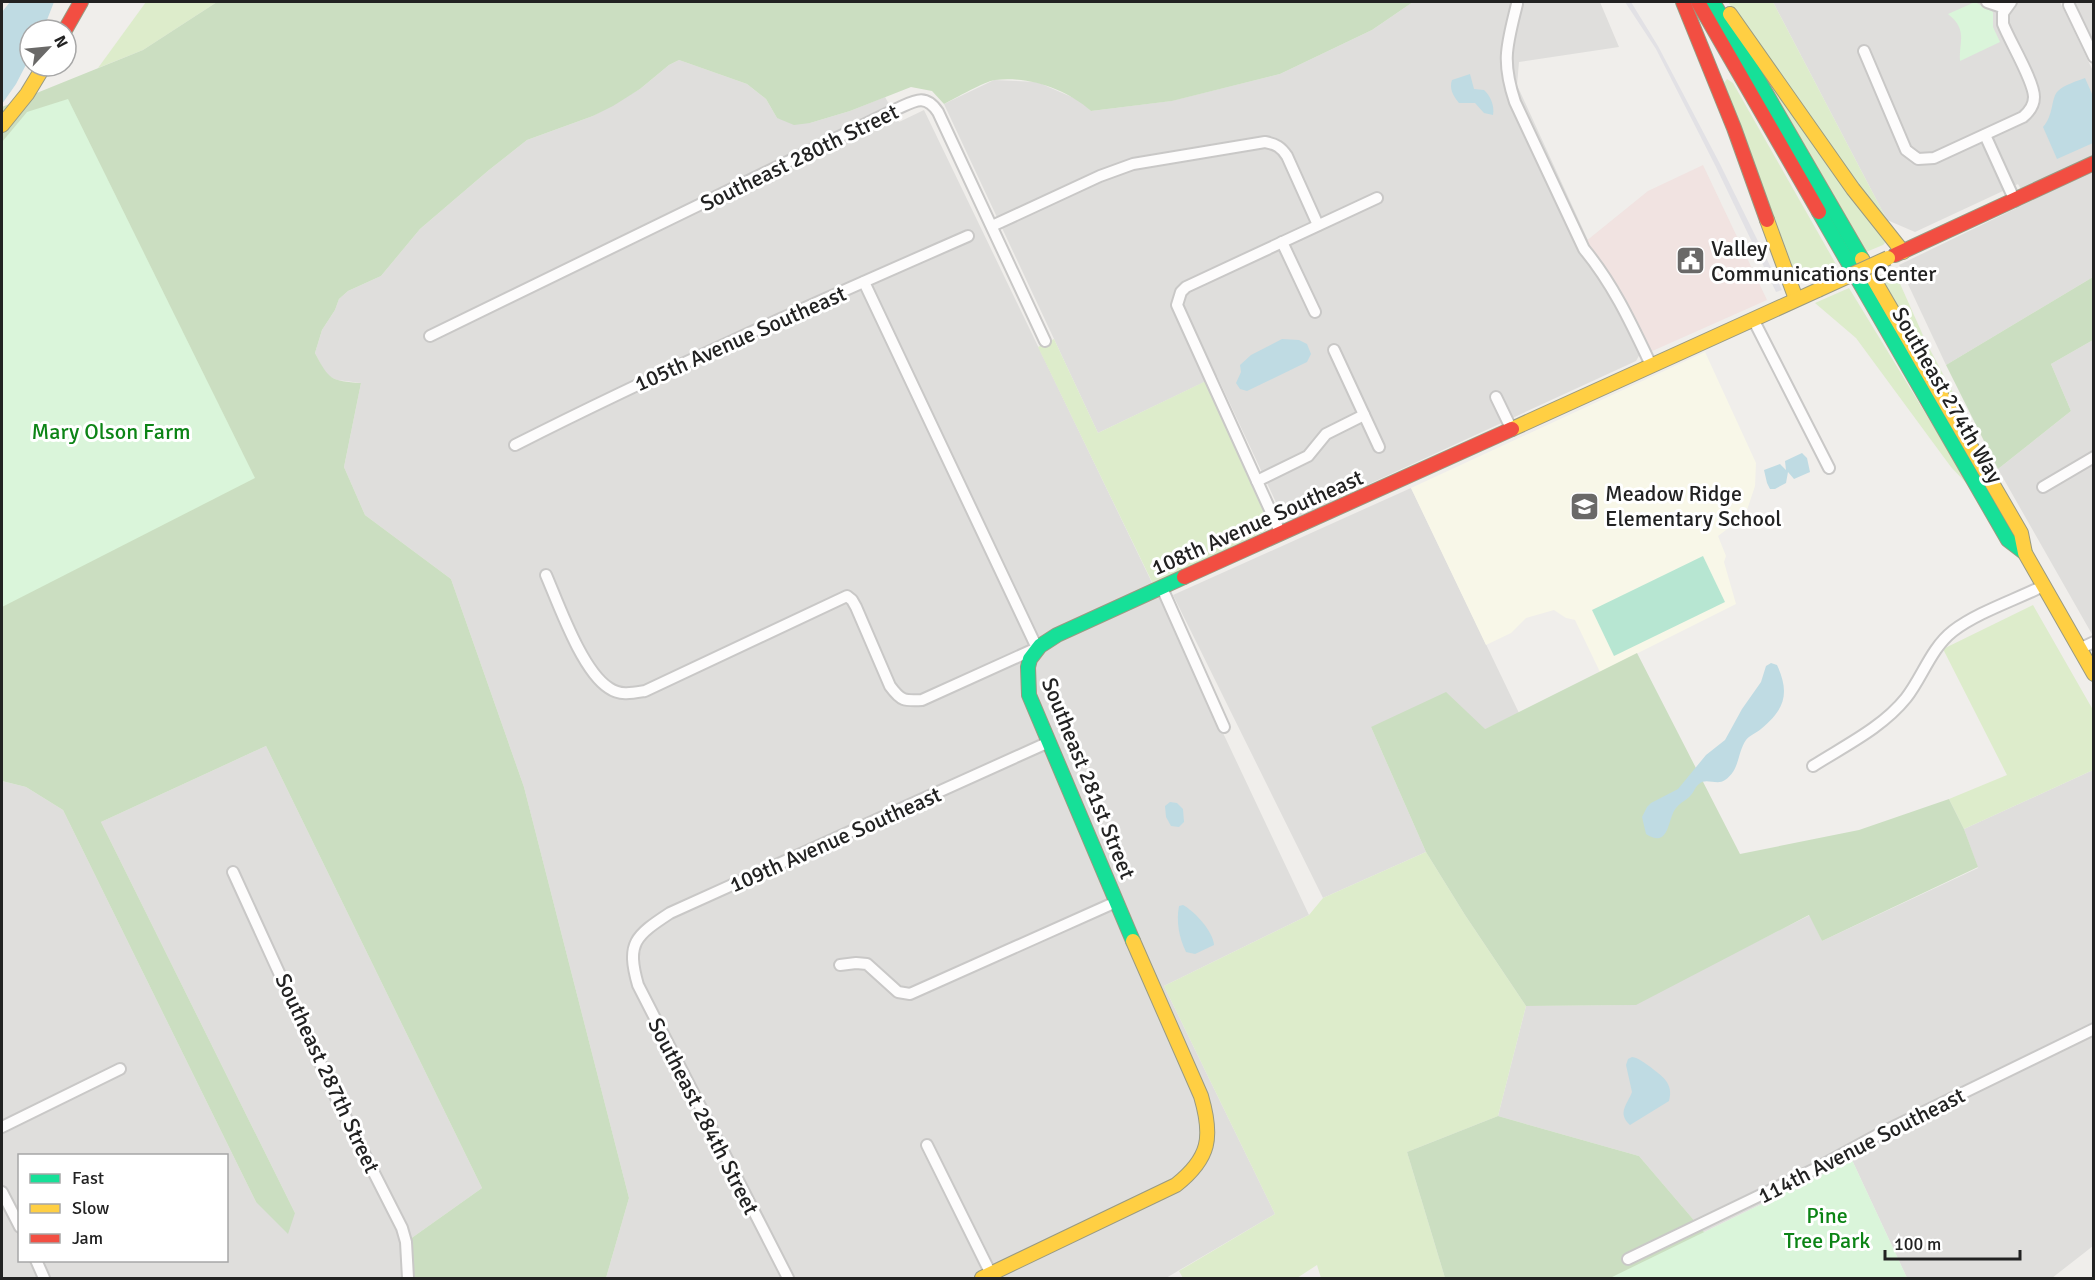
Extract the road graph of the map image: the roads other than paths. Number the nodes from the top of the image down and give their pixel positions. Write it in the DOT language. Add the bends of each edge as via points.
graph roads {
  1 [pos="81,2"];
  2 [pos="1683,2"];
  3 [pos="1698,2"];
  4 [pos="1713,2"];
  5 [pos="1721,2"];
  6 [pos="1987,2"];
  7 [pos="2067,3"];
  8 [pos="1517,4"];
  9 [pos="2008,5"];
  10 [pos="72,18"];
  11 [pos="1864,51"];
  12 [pos="2094,57"];
  13 [pos="37,78"];
  14 [pos="2,125"];
  15 [pos="1985,135"];
  16 [pos="2094,163"];
  17 [pos="1377,198"];
  18 [pos="2015,201"];
  19 [pos="1318,225"];
  20 [pos="992,226"];
  21 [pos="968,237"];
  22 [pos="1282,242"];
  23 [pos="1903,252"];
  24 [pos="864,282"];
  25 [pos="1796,299"];
  26 [pos="1315,312"];
  27 [pos="1752,319"];
  28 [pos="430,336"];
  29 [pos="1046,341"];
  30 [pos="1334,350"];
  31 [pos="1651,365"];
  32 [pos="1496,397"];
  33 [pos="1364,415"];
  34 [pos="1511,428"];
  35 [pos="515,445"];
  36 [pos="1379,447"];
  37 [pos="2094,457"];
  38 [pos="1829,468"];
  39 [pos="1257,481"];
  40 [pos="2043,487"];
  41 [pos="1281,534"];
  42 [pos="2025,553"];
  43 [pos="546,575"];
  44 [pos="2043,586"];
  45 [pos="1162,588"];
  46 [pos="2094,642"];
  47 [pos="1037,648"];
  48 [pos="2079,649"];
  49 [pos="2094,674"];
  50 [pos="1224,728"];
  51 [pos="1048,742"];
  52 [pos="1813,766"];
  53 [pos="233,872"];
  54 [pos="1116,902"];
  55 [pos="632,950"];
  56 [pos="840,965"];
  57 [pos="2094,1029"];
  58 [pos="120,1069"];
  59 [pos="2,1127"];
  60 [pos="927,1145"];
  61 [pos="2,1191"];
  62 [pos="18,1223"];
  63 [pos="1628,1259"];
  64 [pos="37,1262"];
  65 [pos="987,1276"];
  66 [pos="45,1278"];
  67 [pos="408,1278"];
  68 [pos="788,1278"];
  1 -- 10 [label="street"];
  2 -- 25 [label="street"];
  3 -- 42 [label="street, Southeast 274th Way" via="2008,540"];
  4 -- 42 [label="street, Southeast 274th Way" via="2021,533"];
  5 -- 23 [label="street" via="1853,189"];
  6 -- 9 [label="street"];
  7 -- 12 [label="street"];
  8 -- 31 [label="street" via="1505,65 1515,102 1584,249 1619,297"];
  9 -- 15 [label="street" via="2002,24 2034,99 2023,117"];
  11 -- 15 [label="street" via="1906,150 1918,159 1934,158"];
  13 -- 14 [label="street"];
  15 -- 18 [label="street"];
  16 -- 18 [label="street, 108th Avenue Southeast"];
  17 -- 19 [label="street"];
  18 -- 23 [label="street, 108th Avenue Southeast"];
  19 -- 20 [label="street" via="1282,148 1265,142 1133,164"];
  19 -- 22 [label="street"];
  20 -- 28 [label="street, Southeast 280th Street" via="938,112 932,102 918,100"];
  20 -- 29 [label="street, Southeast 280th Street"];
  21 -- 24 [label="street, 105th Avenue Southeast"];
  22 -- 26 [label="street"];
  22 -- 39 [label="street" via="1186,287 1177,305"];
  23 -- 25 [label="street, 108th Avenue Southeast, bridge"];
  24 -- 35 [label="street, 105th Avenue Southeast" via="599,402"];
  24 -- 47 [label="street, Southeast 281st Street"];
  25 -- 27 [label="street, 108th Avenue Southeast"];
  27 -- 31 [label="street, 108th Avenue Southeast"];
  27 -- 38 [label="street"];
  30 -- 33 [label="street"];
  31 -- 34 [label="street, 108th Avenue Southeast"];
  32 -- 34 [label="street"];
  33 -- 36 [label="street"];
  33 -- 39 [label="street" via="1326,434 1308,456"];
  34 -- 41 [label="street, 108th Avenue Southeast"];
  37 -- 40 [label="street"];
  39 -- 41 [label="street"];
  41 -- 45 [label="street, 108th Avenue Southeast"];
  42 -- 44 [label="street, Southeast 274th Way"];
  43 -- 47 [label="street, 108th Avenue Southeast" via="587,666 610,689 627,694 645,691 847,596 856,607 890,686 905,701 922,700"];
  44 -- 48 [label="street, Southeast 274th Way"];
  44 -- 52 [label="street" via="1953,631 1894,712"];
  45 -- 47 [label="street, 108th Avenue Southeast" via="1057,635"];
  45 -- 50 [label="street"];
  46 -- 48 [label="street"];
  47 -- 51 [label="street, Southeast 281st Street" via="1029,660 1026,681"];
  48 -- 49 [label="street, Southeast 274th Way"];
  51 -- 54 [label="street, Southeast 281st Street"];
  51 -- 55 [label="street, 109th Avenue Southeast" via="670,913 649,927"];
  53 -- 67 [label="street, Southeast 287th Street" via="339,1104 402,1228"];
  54 -- 56 [label="street" via="910,994 898,992 867,964"];
  54 -- 65 [label="street, Southeast 281st Street" via="1201,1096 1210,1128 1208,1143 1198,1165 1166,1191"];
  55 -- 68 [label="street, Southeast 284th Street" via="638,985"];
  57 -- 63 [label="street, 114th Avenue Southeast"];
  58 -- 59 [label="street"];
  60 -- 65 [label="street"];
  61 -- 62 [label="street"];
  64 -- 66 [label="street"];
}
